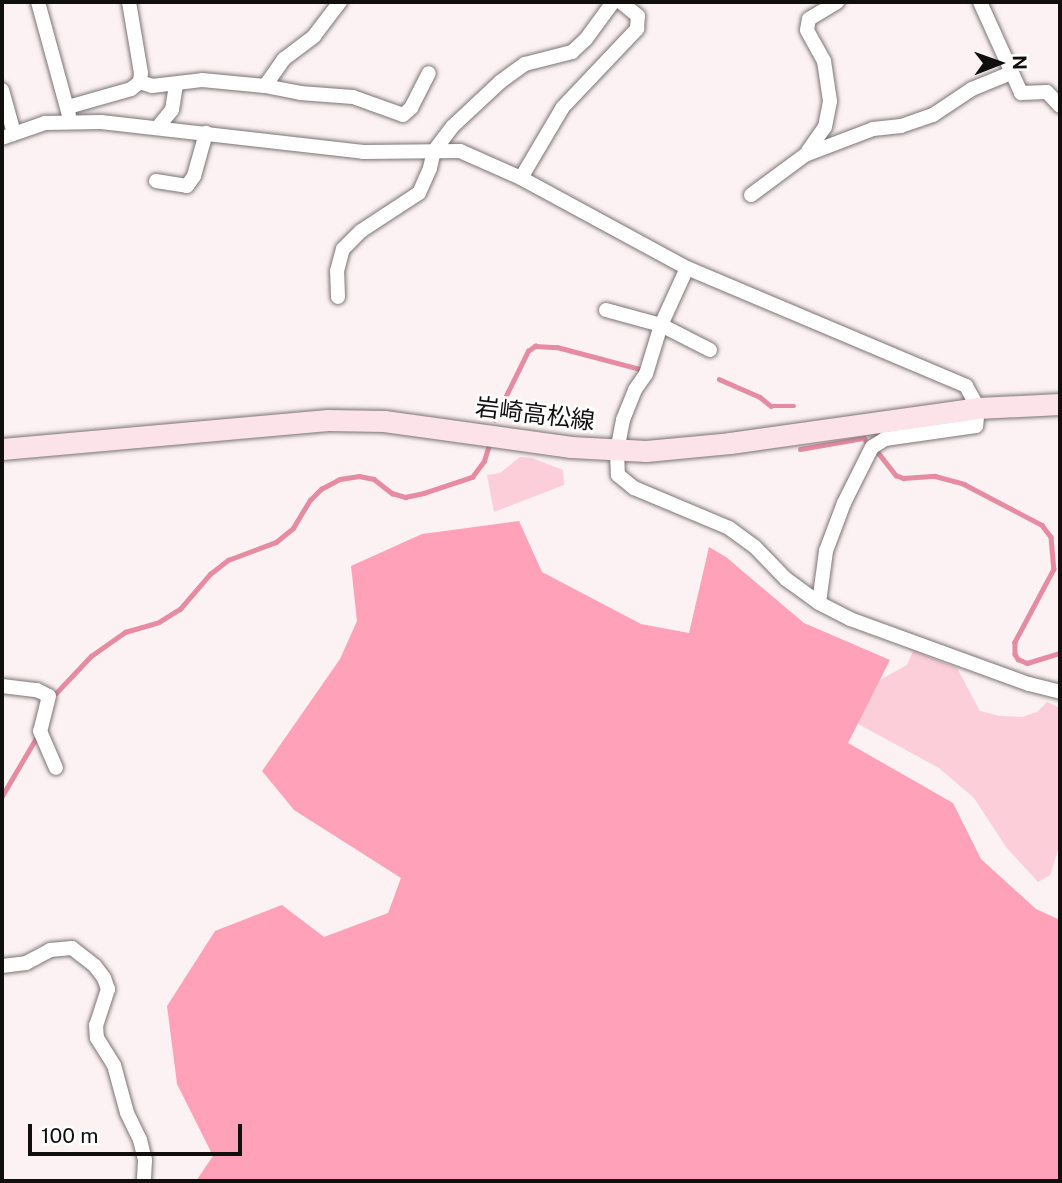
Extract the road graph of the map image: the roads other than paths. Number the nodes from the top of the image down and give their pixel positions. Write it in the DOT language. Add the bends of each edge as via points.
graph roads {
  1 [pos="38,2"];
  2 [pos="129,2"];
  3 [pos="340,2"];
  4 [pos="613,2"];
  5 [pos="621,2"];
  6 [pos="837,2"];
  7 [pos="980,2"];
  8 [pos="429,73"];
  9 [pos="1011,73"];
  10 [pos="140,82"];
  11 [pos="176,84"];
  12 [pos="265,86"];
  13 [pos="2,90"];
  14 [pos="1060,106"];
  15 [pos="69,114"];
  16 [pos="158,127"];
  17 [pos="206,133"];
  18 [pos="8,135"];
  19 [pos="433,151"];
  20 [pos="805,155"];
  21 [pos="522,178"];
  22 [pos="156,181"];
  23 [pos="751,195"];
  24 [pos="687,268"];
  25 [pos="338,297"];
  26 [pos="607,310"];
  27 [pos="661,325"];
  28 [pos="710,350"];
  29 [pos="1060,404"];
  30 [pos="978,408"];
  31 [pos="2,449"];
  32 [pos="617,450"];
  33 [pos="819,603"];
  34 [pos="2,686"];
  35 [pos="1060,692"];
  36 [pos="56,768"];
  37 [pos="2,966"];
  38 [pos="144,1181"];
  1 -- 15 [label="street"];
  2 -- 10 [label="street"];
  3 -- 12 [label="street"];
  4 -- 19 [label="street" via="572,52 525,64 453,126"];
  5 -- 21 [label="street" via="638,16 637,29 563,107"];
  6 -- 20 [label="street" via="809,19 807,30 824,61 830,102 825,127"];
  7 -- 9 [label="street"];
  8 -- 12 [label="street" via="403,115 353,97"];
  9 -- 14 [label="street" via="1021,93 1047,92"];
  9 -- 20 [label="street" via="972,89 933,115 873,129"];
  10 -- 11 [label="street"];
  10 -- 15 [label="street" via="131,89 104,94"];
  11 -- 12 [label="street" via="202,80"];
  11 -- 16 [label="street" via="172,110"];
  13 -- 18 [label="street"];
  15 -- 16 [label="street"];
  15 -- 18 [label="street"];
  16 -- 17 [label="street"];
  17 -- 19 [label="street" via="363,152"];
  17 -- 22 [label="street" via="194,177 187,186"];
  19 -- 21 [label="street" via="460,151"];
  19 -- 25 [label="street" via="419,193 361,231 343,249 337,271"];
  20 -- 23 [label="street"];
  21 -- 24 [label="street"];
  24 -- 27 [label="street"];
  24 -- 30 [label="street" via="966,386"];
  26 -- 27 [label="street"];
  27 -- 28 [label="street"];
  27 -- 32 [label="street" via="646,374 623,420"];
  29 -- 30 [label="main road, 岩崎高松線"];
  30 -- 32 [label="main road, 岩崎高松線" via="730,443 646,452"];
  30 -- 33 [label="street" via="976,426 885,439 872,447 826,551"];
  31 -- 32 [label="main road, 岩崎高松線" via="328,420 384,421"];
  32 -- 33 [label="street" via="618,475 635,488 729,528"];
  33 -- 35 [label="street" via="850,619"];
  34 -- 36 [label="street" via="49,696 40,731"];
  37 -- 38 [label="street" via="26,963 50,950 72,948 104,978 108,989 96,1025 97,1038 114,1065 140,1140"];
}
